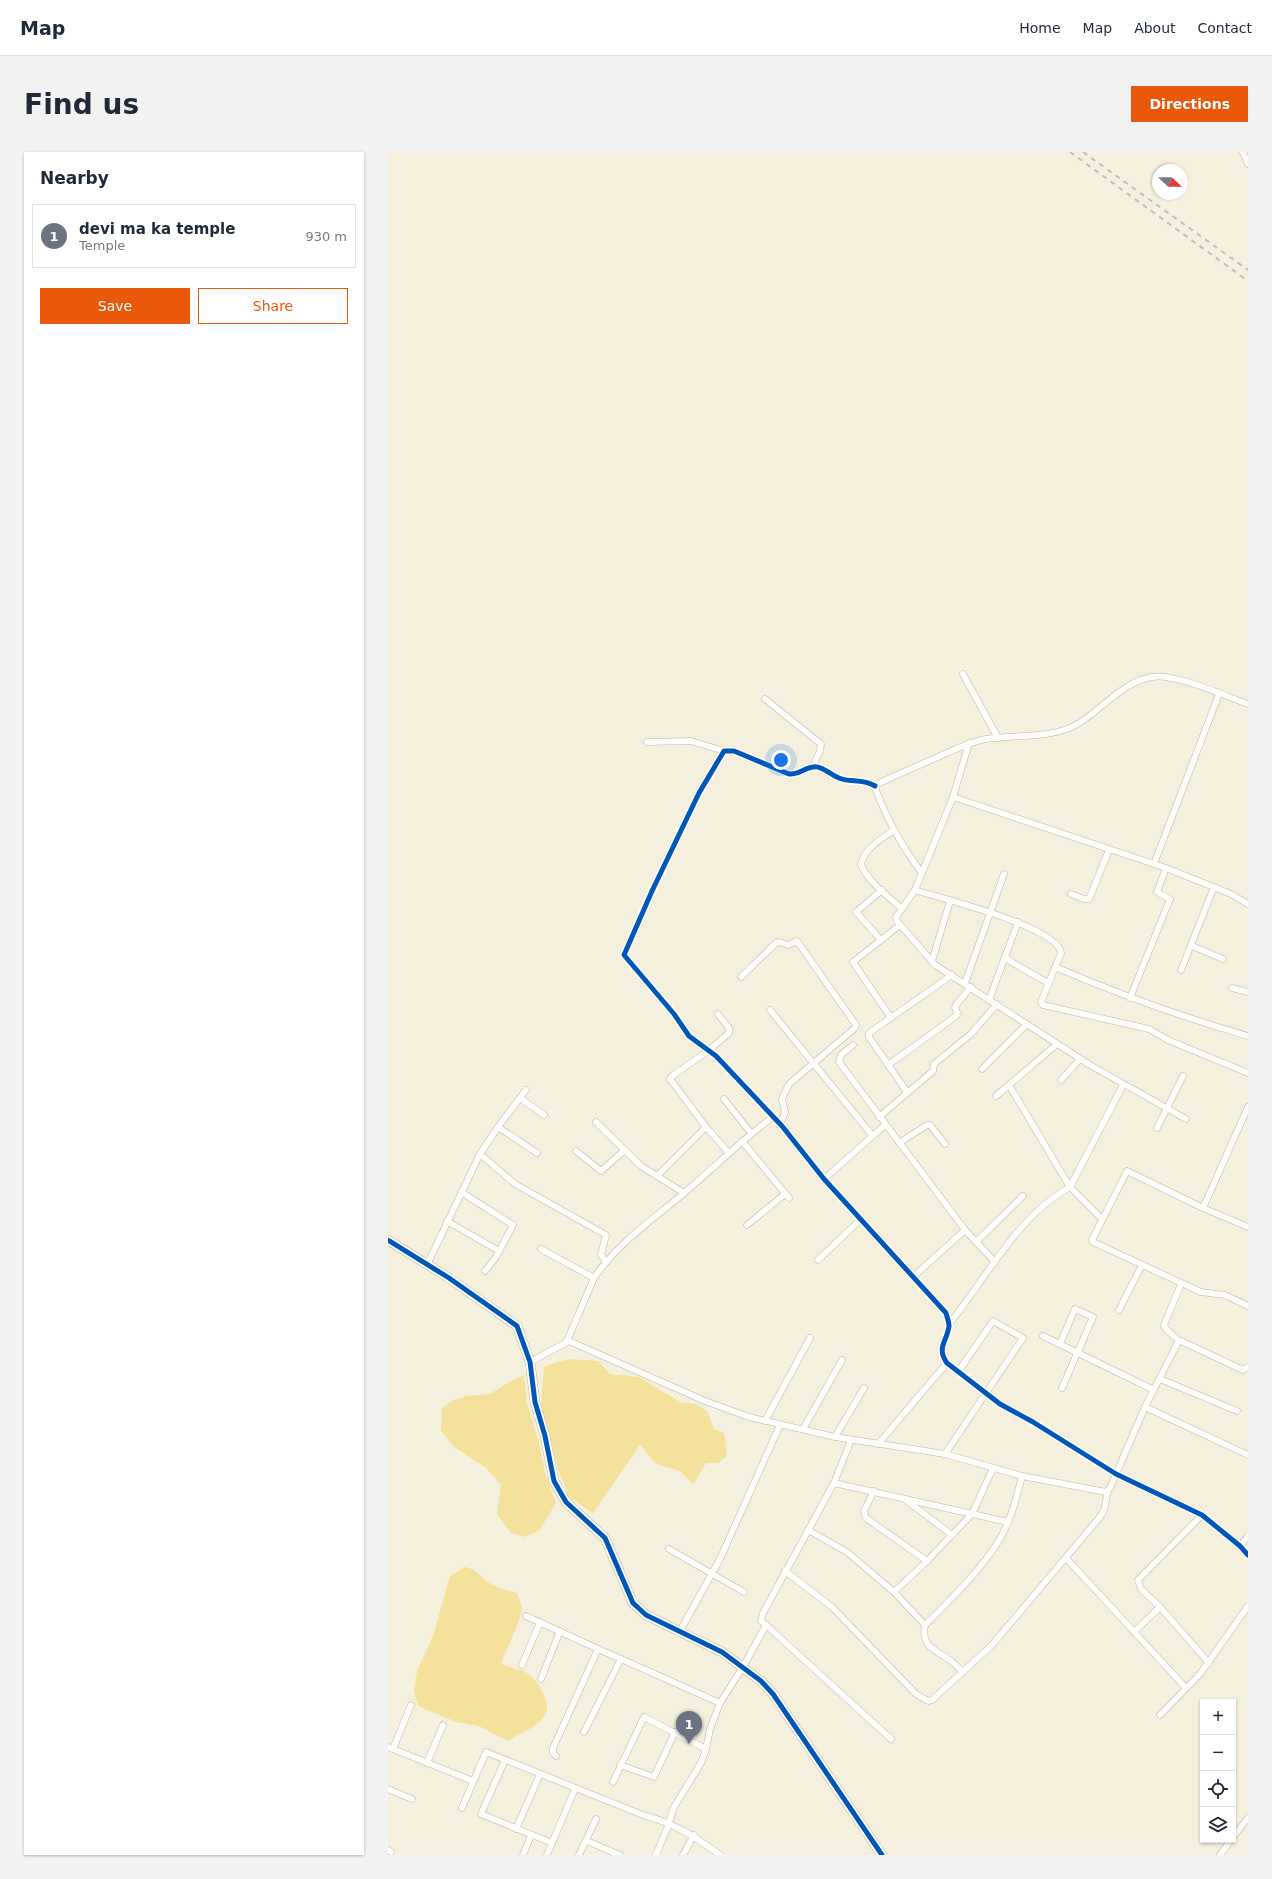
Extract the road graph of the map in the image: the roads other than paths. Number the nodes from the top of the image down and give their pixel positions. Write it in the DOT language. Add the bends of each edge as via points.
graph roads {
  1 [pos="1243,152"];
  2 [pos="1248,164"];
  3 [pos="963,674"];
  4 [pos="1220,694"];
  5 [pos="765,699"];
  6 [pos="1248,704"];
  7 [pos="998,738"];
  8 [pos="647,742"];
  9 [pos="969,743"];
  10 [pos="724,751"];
  11 [pos="813,766"];
  12 [pos="875,786"];
  13 [pos="953,797"];
  14 [pos="894,830"];
  15 [pos="1109,850"];
  16 [pos="1154,864"];
  17 [pos="1166,868"];
  18 [pos="922,873"];
  19 [pos="1004,874"];
  20 [pos="1214,887"];
  21 [pos="882,890"];
  22 [pos="915,890"];
  23 [pos="1071,894"];
  24 [pos="950,901"];
  25 [pos="1248,904"];
  26 [pos="902,909"];
  27 [pos="989,913"];
  28 [pos="1018,922"];
  29 [pos="900,925"];
  30 [pos="881,940"];
  31 [pos="1192,946"];
  32 [pos="1005,957"];
  33 [pos="1223,959"];
  34 [pos="932,961"];
  35 [pos="1055,967"];
  36 [pos="1181,970"];
  37 [pos="952,975"];
  38 [pos="741,977"];
  39 [pos="965,983"];
  40 [pos="1048,983"];
  41 [pos="971,987"];
  42 [pos="1232,988"];
  43 [pos="1248,992"];
  44 [pos="1130,998"];
  45 [pos="989,1000"];
  46 [pos="997,1004"];
  47 [pos="770,1010"];
  48 [pos="718,1014"];
  49 [pos="890,1018"];
  50 [pos="1027,1024"];
  51 [pos="1248,1036"];
  52 [pos="1057,1044"];
  53 [pos="853,1045"];
  54 [pos="708,1051"];
  55 [pos="1080,1059"];
  56 [pos="814,1062"];
  57 [pos="888,1065"];
  58 [pos="982,1069"];
  59 [pos="1248,1073"];
  60 [pos="1183,1076"];
  61 [pos="1061,1080"];
  62 [pos="1009,1085"];
  63 [pos="1123,1085"];
  64 [pos="526,1090"];
  65 [pos="907,1092"];
  66 [pos="996,1096"];
  67 [pos="520,1098"];
  68 [pos="724,1099"];
  69 [pos="1248,1107"];
  70 [pos="1166,1108"];
  71 [pos="544,1115"];
  72 [pos="773,1117"];
  73 [pos="878,1117"];
  74 [pos="1186,1118"];
  75 [pos="596,1122"];
  76 [pos="780,1125"];
  77 [pos="885,1125"];
  78 [pos="498,1127"];
  79 [pos="706,1127"];
  80 [pos="1157,1128"];
  81 [pos="751,1133"];
  82 [pos="872,1135"];
  83 [pos="742,1142"];
  84 [pos="899,1143"];
  85 [pos="945,1144"];
  86 [pos="625,1150"];
  87 [pos="576,1151"];
  88 [pos="537,1153"];
  89 [pos="729,1153"];
  90 [pos="480,1154"];
  91 [pos="657,1176"];
  92 [pos="824,1179"];
  93 [pos="1070,1187"];
  94 [pos="461,1192"];
  95 [pos="684,1193"];
  96 [pos="1023,1196"];
  97 [pos="1203,1208"];
  98 [pos="1102,1219"];
  99 [pos="861,1220"];
  100 [pos="447,1221"];
  101 [pos="747,1224"];
  102 [pos="1248,1228"];
  103 [pos="965,1230"];
  104 [pos="388,1240"];
  105 [pos="977,1242"];
  106 [pos="541,1249"];
  107 [pos="500,1251"];
  108 [pos="818,1260"];
  109 [pos="606,1262"];
  110 [pos="994,1262"];
  111 [pos="427,1265"];
  112 [pos="1142,1265"];
  113 [pos="485,1271"];
  114 [pos="913,1277"];
  115 [pos="594,1278"];
  116 [pos="1180,1284"];
  117 [pos="1248,1306"];
  118 [pos="1119,1310"];
  119 [pos="949,1324"];
  120 [pos="1043,1336"];
  121 [pos="810,1338"];
  122 [pos="567,1341"];
  123 [pos="1180,1341"];
  124 [pos="1060,1344"];
  125 [pos="1078,1353"];
  126 [pos="842,1360"];
  127 [pos="947,1363"];
  128 [pos="531,1365"];
  129 [pos="1248,1367"];
  130 [pos="958,1372"];
  131 [pos="1160,1379"];
  132 [pos="864,1388"];
  133 [pos="1062,1388"];
  134 [pos="1154,1390"];
  135 [pos="986,1394"];
  136 [pos="1146,1408"];
  137 [pos="1237,1411"];
  138 [pos="765,1421"];
  139 [pos="780,1425"];
  140 [pos="803,1429"];
  141 [pos="835,1437"];
  142 [pos="851,1440"];
  143 [pos="878,1444"];
  144 [pos="945,1454"];
  145 [pos="1248,1455"];
  146 [pos="993,1468"];
  147 [pos="1116,1474"];
  148 [pos="1022,1476"];
  149 [pos="834,1483"];
  150 [pos="1108,1491"];
  151 [pos="874,1492"];
  152 [pos="904,1498"];
  153 [pos="972,1514"];
  154 [pos="1202,1515"];
  155 [pos="1008,1522"];
  156 [pos="808,1530"];
  157 [pos="952,1535"];
  158 [pos="1248,1536"];
  159 [pos="1240,1546"];
  160 [pos="669,1549"];
  161 [pos="1248,1555"];
  162 [pos="1066,1558"];
  163 [pos="927,1561"];
  164 [pos="785,1571"];
  165 [pos="712,1574"];
  166 [pos="744,1592"];
  167 [pos="894,1592"];
  168 [pos="1248,1606"];
  169 [pos="1160,1607"];
  170 [pos="526,1616"];
  171 [pos="540,1622"];
  172 [pos="766,1625"];
  173 [pos="926,1625"];
  174 [pos="560,1631"];
  175 [pos="680,1631"];
  176 [pos="1134,1632"];
  177 [pos="598,1649"];
  178 [pos="621,1659"];
  179 [pos="1209,1663"];
  180 [pos="522,1666"];
  181 [pos="743,1667"];
  182 [pos="963,1672"];
  183 [pos="541,1680"];
  184 [pos="1186,1688"];
  185 [pos="720,1703"];
  186 [pos="411,1705"];
  187 [pos="1160,1715"];
  188 [pos="443,1725"];
  189 [pos="584,1732"];
  190 [pos="675,1732"];
  191 [pos="891,1739"];
  192 [pos="390,1748"];
  193 [pos="706,1749"];
  194 [pos="556,1756"];
  195 [pos="504,1760"];
  196 [pos="427,1763"];
  197 [pos="620,1765"];
  198 [pos="540,1774"];
  199 [pos="473,1781"];
  200 [pos="613,1782"];
  201 [pos="575,1788"];
  202 [pos="388,1789"];
  203 [pos="412,1799"];
  204 [pos="462,1808"];
  205 [pos="596,1818"];
  206 [pos="1248,1818"];
  207 [pos="669,1823"];
  208 [pos="516,1829"];
  209 [pos="1236,1833"];
  210 [pos="531,1835"];
  211 [pos="694,1835"];
  212 [pos="586,1841"];
  213 [pos="552,1843"];
  214 [pos="1229,1843"];
  215 [pos="523,1855"];
  216 [pos="547,1855"];
  217 [pos="579,1855"];
  218 [pos="620,1855"];
  219 [pos="656,1855"];
  220 [pos="683,1855"];
  221 [pos="720,1855"];
  222 [pos="882,1855"];
  223 [pos="1220,1855"];
  1 -- 2 [label="street"];
  3 -- 7 [label="street"];
  4 -- 6 [label="street"];
  4 -- 7 [label="street" via="1163,676 1152,677 1142,679 1116,694 1068,729"];
  4 -- 16 [label="street"];
  5 -- 11 [label="street" via="821,744"];
  7 -- 9 [label="street"];
  8 -- 10 [label="street" via="690,741"];
  9 -- 12 [label="street"];
  9 -- 13 [label="street"];
  10 -- 11 [label="street" via="734,751 789,774 795,775"];
  10 -- 54 [label="street" via="699,793 624,954 689,1036"];
  11 -- 12 [label="street" via="839,779 865,781"];
  12 -- 14 [label="street"];
  13 -- 15 [label="street"];
  13 -- 18 [label="street"];
  14 -- 18 [label="street"];
  14 -- 21 [label="street" via="864,856 861,864"];
  15 -- 16 [label="street"];
  15 -- 23 [label="street" via="1089,899"];
  16 -- 17 [label="street"];
  17 -- 20 [label="street"];
  17 -- 44 [label="street" via="1157,892 1170,899"];
  18 -- 22 [label="street"];
  19 -- 27 [label="street"];
  20 -- 25 [label="street"];
  20 -- 31 [label="street"];
  21 -- 26 [label="street"];
  21 -- 30 [label="street" via="856,912"];
  22 -- 24 [label="street"];
  22 -- 26 [label="street"];
  24 -- 27 [label="street"];
  24 -- 34 [label="street"];
  26 -- 29 [label="street" via="896,919"];
  27 -- 28 [label="street"];
  27 -- 39 [label="street"];
  28 -- 32 [label="street"];
  28 -- 35 [label="street" via="1040,931 1056,942 1061,953"];
  29 -- 30 [label="street"];
  29 -- 34 [label="street"];
  30 -- 49 [label="street" via="854,960 854,963"];
  31 -- 33 [label="street"];
  31 -- 36 [label="street"];
  32 -- 40 [label="street"];
  32 -- 45 [label="street"];
  34 -- 37 [label="street"];
  35 -- 40 [label="street"];
  35 -- 44 [label="street"];
  37 -- 39 [label="street"];
  37 -- 49 [label="street"];
  38 -- 56 [label="street" via="776,943 788,945 797,941 801,944 856,1025 856,1028"];
  39 -- 41 [label="street"];
  40 -- 59 [label="street" via="1041,1002 1043,1005 1149,1029 1168,1040"];
  41 -- 45 [label="street"];
  41 -- 57 [label="street" via="956,1005 956,1016"];
  42 -- 43 [label="street"];
  44 -- 51 [label="street" via="1185,1018"];
  45 -- 46 [label="street"];
  46 -- 50 [label="street"];
  46 -- 65 [label="street" via="971,1034 934,1064 934,1071"];
  47 -- 56 [label="street"];
  48 -- 54 [label="street" via="730,1031"];
  49 -- 57 [label="street" via="868,1035"];
  50 -- 52 [label="street"];
  50 -- 58 [label="street"];
  52 -- 55 [label="street"];
  52 -- 62 [label="street"];
  53 -- 73 [label="street" via="838,1060"];
  54 -- 72 [label="street" via="716,1056"];
  54 -- 79 [label="street" via="670,1079"];
  55 -- 61 [label="street"];
  55 -- 63 [label="street"];
  56 -- 76 [label="street" via="785,1090 782,1099 785,1112"];
  56 -- 82 [label="street"];
  57 -- 65 [label="street"];
  60 -- 70 [label="street"];
  62 -- 66 [label="street"];
  62 -- 93 [label="street"];
  63 -- 70 [label="street"];
  63 -- 93 [label="street"];
  64 -- 67 [label="street"];
  65 -- 73 [label="street"];
  67 -- 71 [label="street"];
  67 -- 78 [label="street"];
  68 -- 81 [label="street"];
  69 -- 97 [label="street"];
  70 -- 74 [label="street"];
  70 -- 80 [label="street"];
  72 -- 76 [label="street"];
  72 -- 81 [label="street"];
  73 -- 77 [label="street"];
  75 -- 86 [label="street"];
  76 -- 92 [label="street"];
  77 -- 82 [label="street"];
  77 -- 84 [label="street"];
  78 -- 88 [label="street"];
  78 -- 90 [label="street"];
  79 -- 89 [label="street"];
  79 -- 91 [label="street"];
  81 -- 83 [label="street"];
  82 -- 92 [label="street"];
  83 -- 89 [label="street"];
  83 -- 101 [label="street" via="787,1196"];
  84 -- 85 [label="street" via="930,1125"];
  84 -- 103 [label="street"];
  86 -- 87 [label="street" via="601,1171"];
  86 -- 91 [label="street" via="641,1166"];
  89 -- 95 [label="street"];
  90 -- 94 [label="street"];
  90 -- 109 [label="street" via="515,1184 606,1235 601,1255"];
  91 -- 95 [label="street"];
  92 -- 99 [label="street"];
  93 -- 98 [label="street"];
  93 -- 110 [label="street" via="1036,1213"];
  94 -- 100 [label="street"];
  94 -- 107 [label="street" via="513,1225"];
  95 -- 109 [label="street" via="623,1244"];
  96 -- 105 [label="street"];
  97 -- 98 [label="street" via="1127,1171"];
  97 -- 102 [label="street"];
  98 -- 112 [label="street" via="1092,1238 1093,1242"];
  99 -- 108 [label="street"];
  99 -- 114 [label="street"];
  100 -- 107 [label="street"];
  100 -- 111 [label="street"];
  103 -- 105 [label="street"];
  103 -- 114 [label="street"];
  104 -- 111 [label="street"];
  105 -- 110 [label="street"];
  106 -- 115 [label="street"];
  107 -- 113 [label="street"];
  109 -- 115 [label="street"];
  110 -- 119 [label="street"];
  111 -- 128 [label="street" via="514,1323 521,1333"];
  112 -- 116 [label="street"];
  112 -- 118 [label="street"];
  114 -- 119 [label="street" via="946,1313"];
  115 -- 122 [label="street"];
  116 -- 117 [label="street" via="1201,1292 1225,1294"];
  116 -- 123 [label="street" via="1164,1325"];
  119 -- 127 [label="street" via="942,1348"];
  120 -- 124 [label="street"];
  121 -- 138 [label="street"];
  122 -- 128 [label="street"];
  122 -- 138 [label="street" via="705,1401"];
  123 -- 129 [label="street" via="1242,1370"];
  123 -- 131 [label="street"];
  124 -- 125 [label="street"];
  124 -- 125 [label="street" via="1075,1309 1092,1316"];
  125 -- 133 [label="street"];
  125 -- 134 [label="street"];
  126 -- 140 [label="street"];
  127 -- 130 [label="street"];
  127 -- 143 [label="street"];
  128 -- 175 [label="street" via="535,1402 554,1481 566,1502 605,1538 633,1603 646,1615"];
  130 -- 135 [label="street"];
  130 -- 135 [label="street" via="993,1321 1022,1337 1023,1341"];
  131 -- 134 [label="street"];
  131 -- 137 [label="street"];
  132 -- 141 [label="street"];
  134 -- 136 [label="street"];
  135 -- 144 [label="street"];
  135 -- 147 [label="street"];
  136 -- 145 [label="street"];
  136 -- 147 [label="street"];
  138 -- 139 [label="street"];
  139 -- 140 [label="street"];
  139 -- 165 [label="street"];
  140 -- 141 [label="street"];
  141 -- 142 [label="street"];
  142 -- 143 [label="street"];
  142 -- 149 [label="street"];
  143 -- 144 [label="street"];
  144 -- 146 [label="street"];
  146 -- 148 [label="street"];
  146 -- 153 [label="street"];
  147 -- 150 [label="street"];
  147 -- 154 [label="street"];
  148 -- 150 [label="street"];
  148 -- 155 [label="street"];
  149 -- 151 [label="street"];
  149 -- 156 [label="street"];
  150 -- 162 [label="street" via="1104,1510"];
  151 -- 152 [label="street"];
  151 -- 163 [label="street" via="864,1511 866,1518"];
  152 -- 153 [label="street"];
  152 -- 157 [label="street"];
  153 -- 155 [label="street"];
  153 -- 157 [label="street"];
  154 -- 159 [label="street"];
  154 -- 169 [label="street" via="1138,1580 1141,1589"];
  155 -- 173 [label="street" via="998,1543"];
  156 -- 164 [label="street"];
  156 -- 167 [label="street" via="847,1552"];
  157 -- 163 [label="street"];
  158 -- 159 [label="street"];
  159 -- 161 [label="street"];
  160 -- 165 [label="street"];
  162 -- 176 [label="street"];
  162 -- 182 [label="street" via="992,1645"];
  163 -- 167 [label="street"];
  164 -- 172 [label="street" via="763,1614 761,1620"];
  164 -- 182 [label="street" via="832,1607 922,1699 932,1700"];
  165 -- 166 [label="street"];
  165 -- 175 [label="street"];
  167 -- 173 [label="street"];
  168 -- 179 [label="street"];
  169 -- 176 [label="street"];
  169 -- 179 [label="street"];
  170 -- 171 [label="street"];
  171 -- 174 [label="street"];
  171 -- 180 [label="street"];
  172 -- 181 [label="street"];
  172 -- 191 [label="street"];
  173 -- 182 [label="street" via="924,1634 930,1647"];
  174 -- 177 [label="street"];
  174 -- 183 [label="street"];
  175 -- 181 [label="street" via="722,1652"];
  176 -- 184 [label="street"];
  177 -- 178 [label="street"];
  177 -- 194 [label="street" via="553,1748"];
  178 -- 185 [label="street"];
  178 -- 189 [label="street"];
  179 -- 184 [label="street"];
  181 -- 185 [label="street"];
  181 -- 222 [label="street" via="773,1694"];
  184 -- 187 [label="street"];
  185 -- 193 [label="street"];
  186 -- 192 [label="street"];
  188 -- 196 [label="street"];
  190 -- 193 [label="street"];
  190 -- 197 [label="street" via="654,1777"];
  190 -- 197 [label="street" via="644,1716"];
  192 -- 196 [label="street"];
  193 -- 207 [label="street" via="698,1770 674,1807"];
  195 -- 198 [label="street"];
  195 -- 199 [label="street" via="486,1753"];
  195 -- 208 [label="street" via="481,1814"];
  196 -- 199 [label="street"];
  197 -- 200 [label="street"];
  198 -- 201 [label="street"];
  198 -- 208 [label="street"];
  199 -- 204 [label="street"];
  201 -- 207 [label="street"];
  201 -- 213 [label="street"];
  202 -- 203 [label="street"];
  205 -- 212 [label="street"];
  206 -- 209 [label="street"];
  207 -- 211 [label="street"];
  207 -- 219 [label="street"];
  208 -- 210 [label="street"];
  210 -- 213 [label="street"];
  210 -- 215 [label="street"];
  211 -- 220 [label="street"];
  211 -- 221 [label="street"];
  212 -- 217 [label="street"];
  212 -- 218 [label="street"];
  213 -- 216 [label="street"];
  214 -- 223 [label="street"];
}
